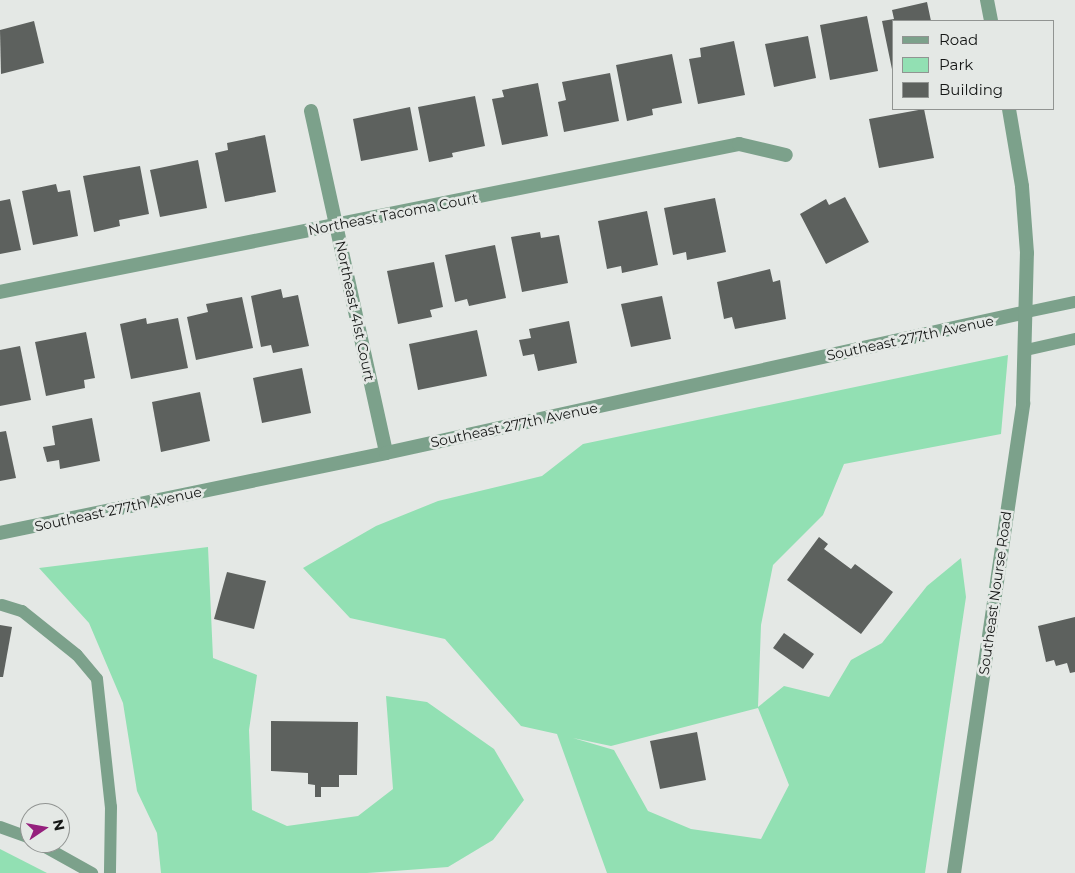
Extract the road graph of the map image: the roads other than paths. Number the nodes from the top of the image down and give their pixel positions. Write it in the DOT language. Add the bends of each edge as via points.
graph roads {
  1 [pos="987,0"];
  2 [pos="991,20"];
  3 [pos="1009,110"];
  4 [pos="311,111"];
  5 [pos="786,155"];
  6 [pos="336,225"];
  7 [pos="0,292"];
  8 [pos="1075,302"];
  9 [pos="1027,312"];
  10 [pos="1075,340"];
  11 [pos="1026,350"];
  12 [pos="386,453"];
  13 [pos="0,533"];
  14 [pos="2,605"];
  15 [pos="0,827"];
  16 [pos="20,834"];
  17 [pos="56,853"];
  18 [pos="92,873"];
  19 [pos="110,873"];
  20 [pos="954,873"];
  1 -- 2 [label="street"];
  3 -- 9 [label="street, Southeast Nourse Road" via="1022,186"];
  4 -- 6 [label="street, Northeast 41st Court"];
  5 -- 6 [label="street, Northeast Tacoma Court" via="739,144"];
  6 -- 7 [label="street, Northeast Tacoma Court"];
  6 -- 12 [label="street, Northeast 41st Court"];
  8 -- 9 [label="lane"];
  9 -- 11 [label="street, Southeast Nourse Road"];
  9 -- 12 [label="street, Southeast 277th Avenue"];
  10 -- 11 [label="lane"];
  11 -- 20 [label="street, Southeast Nourse Road" via="1022,412"];
  12 -- 13 [label="street, Southeast 277th Avenue"];
  14 -- 19 [label="lane" via="22,611 77,655 97,680 111,806"];
  15 -- 16 [label="lane"];
  17 -- 18 [label="lane"];
}
